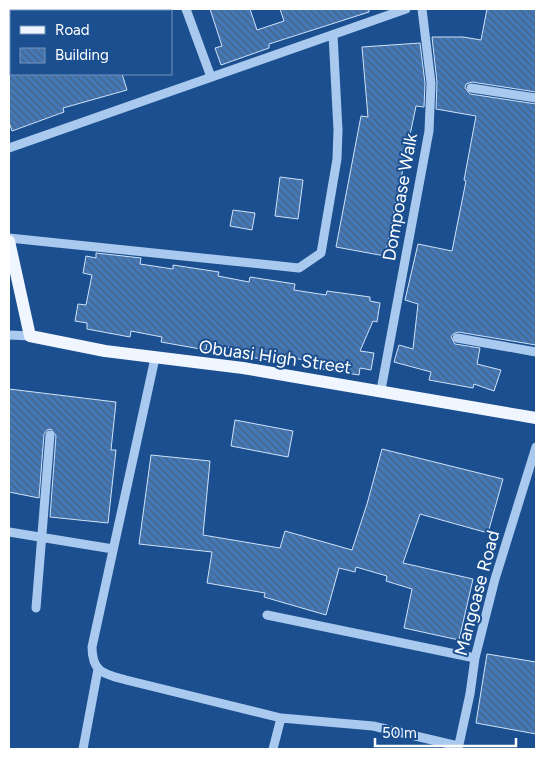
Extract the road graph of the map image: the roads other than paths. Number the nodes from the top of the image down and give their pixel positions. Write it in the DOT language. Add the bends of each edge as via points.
graph roads {
  1 [pos="186,9"];
  2 [pos="406,9"];
  3 [pos="422,9"];
  4 [pos="333,34"];
  5 [pos="211,77"];
  6 [pos="471,88"];
  7 [pos="536,98"];
  8 [pos="9,148"];
  9 [pos="9,239"];
  10 [pos="13,276"];
  11 [pos="9,335"];
  12 [pos="30,336"];
  13 [pos="457,338"];
  14 [pos="536,352"];
  15 [pos="155,358"];
  16 [pos="381,390"];
  17 [pos="536,414"];
  18 [pos="50,435"];
  19 [pos="536,446"];
  20 [pos="9,532"];
  21 [pos="41,537"];
  22 [pos="113,549"];
  23 [pos="36,608"];
  24 [pos="267,615"];
  25 [pos="475,658"];
  26 [pos="98,670"];
  27 [pos="281,718"];
  28 [pos="458,748"];
  29 [pos="83,749"];
  30 [pos="273,749"];
  1 -- 5 [label="street"];
  2 -- 4 [label="street"];
  3 -- 16 [label="street, Dompoase Walk" via="431,83 429,131"];
  4 -- 5 [label="street"];
  4 -- 9 [label="street" via="337,159 321,253 312,261 299,268"];
  5 -- 8 [label="street"];
  6 -- 7 [label="street"];
  9 -- 10 [label="main road"];
  10 -- 12 [label="main road"];
  11 -- 12 [label="street, Obuasi High Street"];
  12 -- 15 [label="main road, Obuasi High Street"];
  13 -- 14 [label="street"];
  15 -- 16 [label="main road, Obuasi High Street"];
  15 -- 22 [label="street"];
  16 -- 17 [label="main road, Obuasi High Street"];
  18 -- 21 [label="street"];
  19 -- 25 [label="street, Mangoase Road" via="495,579"];
  20 -- 21 [label="street"];
  21 -- 22 [label="street"];
  21 -- 23 [label="street"];
  22 -- 26 [label="street" via="92,647"];
  24 -- 25 [label="street"];
  25 -- 28 [label="street, Mangoase Road"];
  26 -- 27 [label="street" via="126,680"];
  26 -- 29 [label="street"];
  27 -- 28 [label="street" via="372,726"];
  27 -- 30 [label="street"];
}
